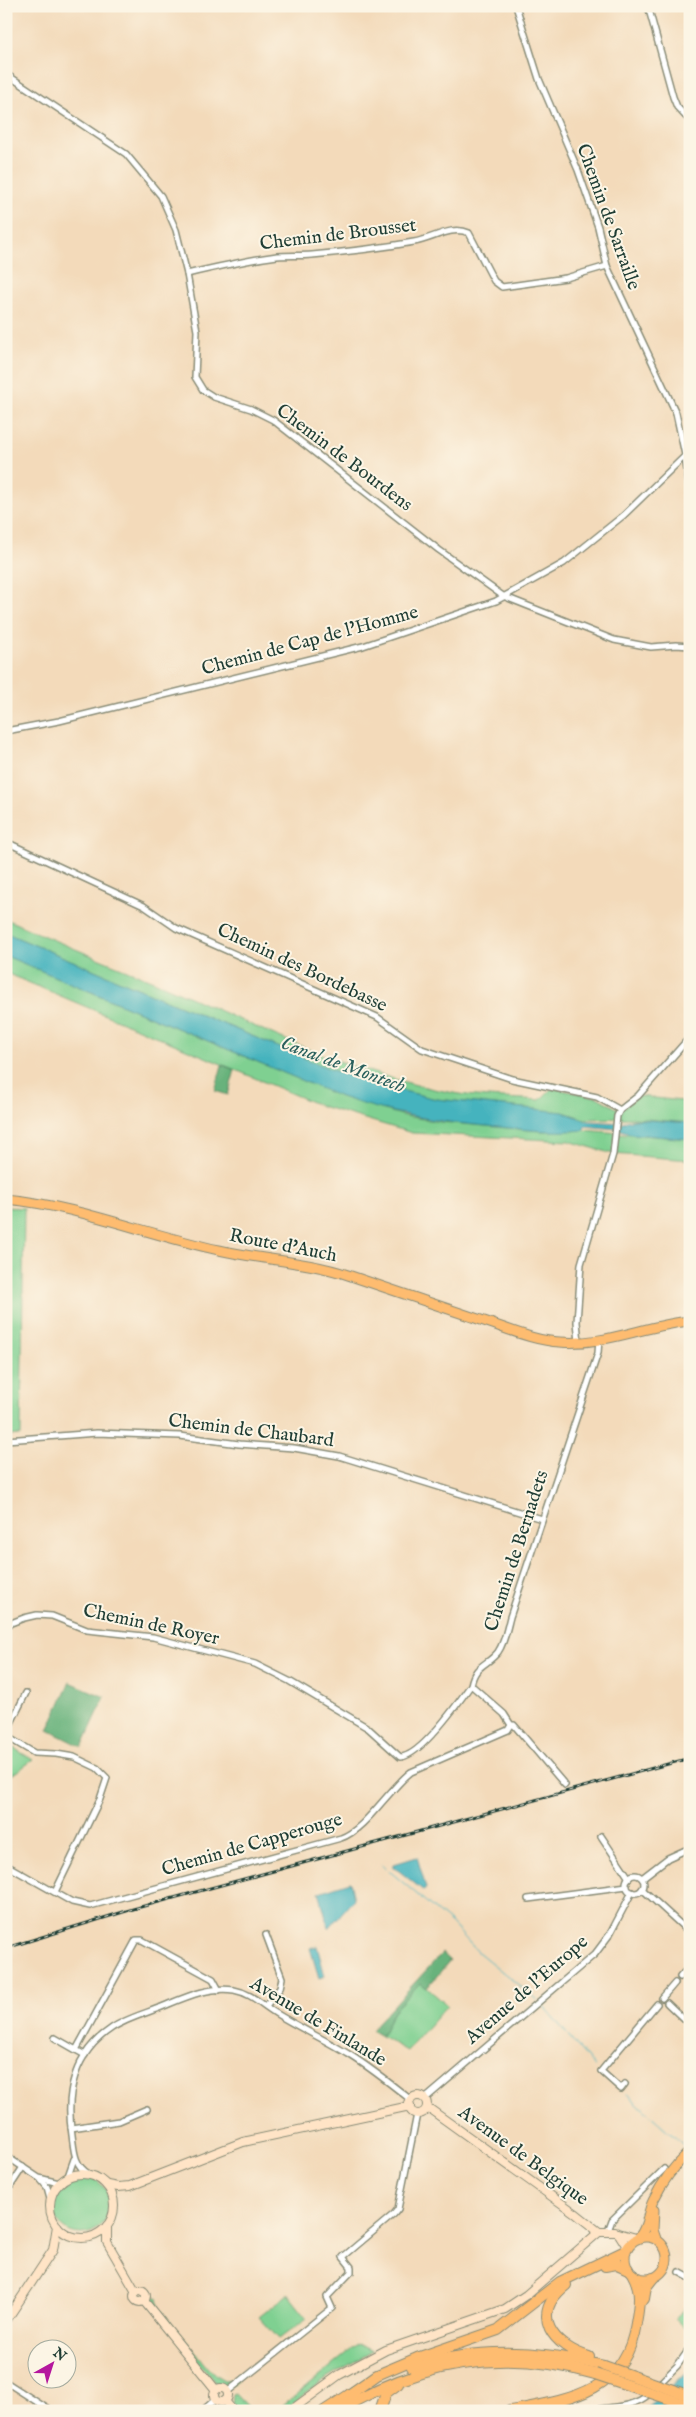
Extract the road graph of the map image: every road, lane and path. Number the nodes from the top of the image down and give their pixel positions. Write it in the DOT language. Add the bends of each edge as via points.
graph roads {
  1 [pos="516,6"];
  2 [pos="648,6"];
  3 [pos="6,74"];
  4 [pos="690,122"];
  5 [pos="607,266"];
  6 [pos="187,274"];
  7 [pos="687,453"];
  8 [pos="690,493"];
  9 [pos="503,596"];
  10 [pos="690,646"];
  11 [pos="6,731"];
  12 [pos="6,842"];
  13 [pos="690,1037"];
  14 [pos="620,1110"];
  15 [pos="6,1199"];
  16 [pos="690,1321"];
  17 [pos="599,1340"];
  18 [pos="579,1343"];
  19 [pos="6,1440"];
  20 [pos="542,1520"];
  21 [pos="6,1625"];
  22 [pos="471,1686"];
  23 [pos="26,1693"];
  24 [pos="510,1725"];
  25 [pos="565,1784"];
  26 [pos="601,1836"];
  27 [pos="690,1848"];
  28 [pos="6,1865"];
  29 [pos="629,1878"];
  30 [pos="642,1878"];
  31 [pos="627,1886"];
  32 [pos="642,1889"];
  33 [pos="55,1892"];
  34 [pos="632,1892"];
  35 [pos="528,1899"];
  36 [pos="690,1933"];
  37 [pos="266,1935"];
  38 [pos="690,1966"];
  39 [pos="680,1978"];
  40 [pos="675,1983"];
  41 [pos="219,1990"];
  42 [pos="662,1998"];
  43 [pos="667,2003"];
  44 [pos="657,2004"];
  45 [pos="266,2006"];
  46 [pos="690,2025"];
  47 [pos="55,2038"];
  48 [pos="76,2050"];
  49 [pos="85,2055"];
  50 [pos="625,2084"];
  51 [pos="425,2099"];
  52 [pos="410,2103"];
  53 [pos="427,2107"];
  54 [pos="147,2110"];
  55 [pos="417,2114"];
  56 [pos="71,2128"];
  57 [pos="688,2153"];
  58 [pos="6,2156"];
  59 [pos="75,2156"];
  60 [pos="23,2167"];
  61 [pos="664,2169"];
  62 [pos="89,2174"];
  63 [pos="68,2176"];
  64 [pos="39,2178"];
  65 [pos="59,2182"];
  66 [pos="107,2185"];
  67 [pos="130,2186"];
  68 [pos="658,2192"];
  69 [pos="6,2193"];
  70 [pos="50,2198"];
  71 [pos="114,2202"];
  72 [pos="57,2226"];
  73 [pos="107,2226"];
  74 [pos="608,2231"];
  75 [pos="599,2232"];
  76 [pos="619,2234"];
  77 [pos="70,2236"];
  78 [pos="89,2237"];
  79 [pos="638,2238"];
  80 [pos="656,2239"];
  81 [pos="626,2249"];
  82 [pos="53,2250"];
  83 [pos="111,2250"];
  84 [pos="630,2272"];
  85 [pos="679,2272"];
  86 [pos="653,2278"];
  87 [pos="690,2278"];
  88 [pos="6,2321"];
  89 [pos="690,2348"];
  90 [pos="464,2363"];
  91 [pos="605,2365"];
  92 [pos="6,2382"];
  93 [pos="216,2390"];
  94 [pos="227,2392"];
  95 [pos="350,2394"];
  96 [pos="690,2396"];
  97 [pos="215,2400"];
  98 [pos="226,2401"];
  99 [pos="690,2406"];
  100 [pos="51,2411"];
  101 [pos="202,2411"];
  102 [pos="233,2411"];
  103 [pos="290,2411"];
  104 [pos="324,2411"];
  105 [pos="338,2411"];
  106 [pos="380,2411"];
  107 [pos="510,2411"];
  108 [pos="532,2411"];
  109 [pos="585,2411"];
  1 -- 5 [label="street, Chemin de Sarraille" via="539,80 578,170"];
  2 -- 4 [label="street" via="673,97"];
  3 -- 6 [label="street, Chemin de Bourdens" via="126,154 161,196 176,230"];
  5 -- 6 [label="street, Chemin de Brousset" via="566,278 502,287 494,280 470,233 463,230 397,245 278,256"];
  5 -- 7 [label="street, Chemin de Sarraille" via="676,413"];
  6 -- 9 [label="street, Chemin de Bourdens" via="197,331 195,377 203,390 273,420"];
  7 -- 8 [label="street, Chemin de Sarraille"];
  7 -- 9 [label="street, Chemin de Cap de l'Homme" via="624,514 564,563"];
  9 -- 10 [label="street, Chemin de Bourdens" via="614,640 651,647"];
  9 -- 11 [label="street, Chemin de Cap de l'Homme" via="363,646 59,721"];
  12 -- 14 [label="street, Chemin des Bordebasse" via="144,906 176,928 377,1017 422,1049 512,1079 597,1097"];
  13 -- 14 [label="street" via="638,1096"];
  14 -- 18 [label="street" via="613,1154 582,1264 577,1322"];
  15 -- 18 [label="main road, Route d'Auch" via="56,1207 221,1251 320,1266 508,1329 558,1342"];
  16 -- 17 [label="main road, Route d'Auch"];
  17 -- 18 [label="main road, Route d'Auch"];
  17 -- 20 [label="street, Chemin de Bernadets" via="598,1353"];
  19 -- 20 [label="street, Chemin de Chaubard" via="107,1434 180,1436 294,1448 339,1456"];
  20 -- 22 [label="street, Chemin de Bernadets" via="504,1641 477,1670"];
  21 -- 22 [label="street, Chemin de Royer" via="24,1618 52,1616 87,1630 153,1638 255,1664 368,1728 400,1757 417,1748 448,1719"];
  22 -- 24 [label="street" via="504,1714"];
  23 -- 33 [label="street" via="9,1728 9,1738 34,1753 74,1757 97,1768 107,1778"];
  24 -- 25 [label="street" via="514,1725"];
  24 -- 33 [label="street, Chemin de Capperouge" via="508,1730 411,1772 356,1829 344,1837 93,1905 80,1905"];
  26 -- 29 [label="street"];
  27 -- 30 [label="street" via="668,1858"];
  28 -- 33 [label="street, Chemin de Capperouge"];
  29 -- 30 [label="street" via="634,1875"];
  29 -- 31 [label="street"];
  30 -- 32 [label="street"];
  31 -- 34 [label="street"];
  31 -- 35 [label="street"];
  32 -- 34 [label="street"];
  32 -- 36 [label="street"];
  34 -- 51 [label="street, Avenue de l'Europe" via="603,1945"];
  37 -- 45 [label="street" via="282,1978 280,1988"];
  38 -- 39 [label="street"];
  40 -- 42 [label="street"];
  41 -- 45 [label="street, Avenue de Finlande" via="243,1992"];
  41 -- 48 [label="street, Avenue de Finlande" via="213,1979 142,1940 136,1940"];
  41 -- 49 [label="street" via="190,1995 112,2028"];
  43 -- 46 [label="street"];
  44 -- 50 [label="street" via="601,2071 621,2089"];
  45 -- 52 [label="street, Avenue de Finlande" via="351,2055"];
  47 -- 48 [label="street"];
  48 -- 49 [label="street"];
  49 -- 56 [label="street" via="74,2074 71,2088"];
  51 -- 52 [label="street" via="418,2096"];
  51 -- 53 [label="street"];
  52 -- 55 [label="street"];
  52 -- 67 [label="street" via="243,2142"];
  53 -- 55 [label="street"];
  53 -- 75 [label="street, Avenue de Belgique"];
  54 -- 56 [label="street" via="119,2121"];
  55 -- 94 [label="street" via="398,2208 343,2257 351,2272 329,2294 327,2301 332,2308"];
  56 -- 59 [label="street"];
  57 -- 68 [label="main road"];
  58 -- 60 [label="street"];
  59 -- 62 [label="street" via="83,2171"];
  59 -- 63 [label="street"];
  60 -- 64 [label="street"];
  60 -- 69 [label="street"];
  61 -- 74 [label="street" via="612,2220"];
  62 -- 63 [label="street"];
  62 -- 66 [label="street"];
  63 -- 65 [label="street"];
  64 -- 65 [label="street"];
  64 -- 70 [label="street" via="47,2187"];
  65 -- 70 [label="street"];
  66 -- 67 [label="street" via="118,2188"];
  66 -- 71 [label="street"];
  67 -- 71 [label="street"];
  68 -- 79 [label="main road"];
  68 -- 80 [label="main road" via="653,2225"];
  70 -- 72 [label="street"];
  71 -- 73 [label="street"];
  72 -- 77 [label="street"];
  72 -- 82 [label="street"];
  73 -- 78 [label="street"];
  73 -- 83 [label="street" via="106,2237"];
  74 -- 75 [label="street"];
  74 -- 76 [label="street"];
  75 -- 103 [label="street" via="505,2309 386,2350 339,2376"];
  76 -- 79 [label="street"];
  76 -- 81 [label="street"];
  77 -- 78 [label="street"];
  77 -- 82 [label="street"];
  78 -- 83 [label="street"];
  79 -- 80 [label="main road" via="648,2236"];
  79 -- 81 [label="main road"];
  80 -- 86 [label="main road" via="664,2247 667,2259 664,2269"];
  81 -- 84 [label="main road" via="624,2260"];
  81 -- 95 [label="highway" via="560,2282 498,2330 385,2372"];
  82 -- 88 [label="street"];
  83 -- 93 [label="street" via="136,2292 145,2292 144,2301"];
  84 -- 86 [label="main road" via="641,2278"];
  84 -- 91 [label="highway" via="617,2264 609,2264 574,2280 558,2291 548,2310 548,2321 558,2341 568,2349"];
  84 -- 107 [label="highway" via="640,2294 635,2328 628,2353 615,2373 576,2397"];
  85 -- 87 [label="street"];
  86 -- 108 [label="highway" via="646,2287 638,2340 618,2375 599,2390 576,2401"];
  89 -- 109 [label="street" via="644,2399 632,2404"];
  90 -- 99 [label="highway, bridge" via="522,2361 563,2366"];
  90 -- 105 [label="highway" via="392,2382"];
  90 -- 106 [label="highway" via="395,2386 382,2398"];
  91 -- 95 [label="highway" via="543,2354 483,2353 425,2363"];
  91 -- 96 [label="highway, bridge"];
  92 -- 100 [label="street"];
  93 -- 94 [label="street" via="222,2388"];
  93 -- 97 [label="street"];
  94 -- 98 [label="street"];
  95 -- 104 [label="highway"];
  97 -- 98 [label="street" via="219,2403"];
  97 -- 101 [label="street"];
  98 -- 102 [label="street"];
}
